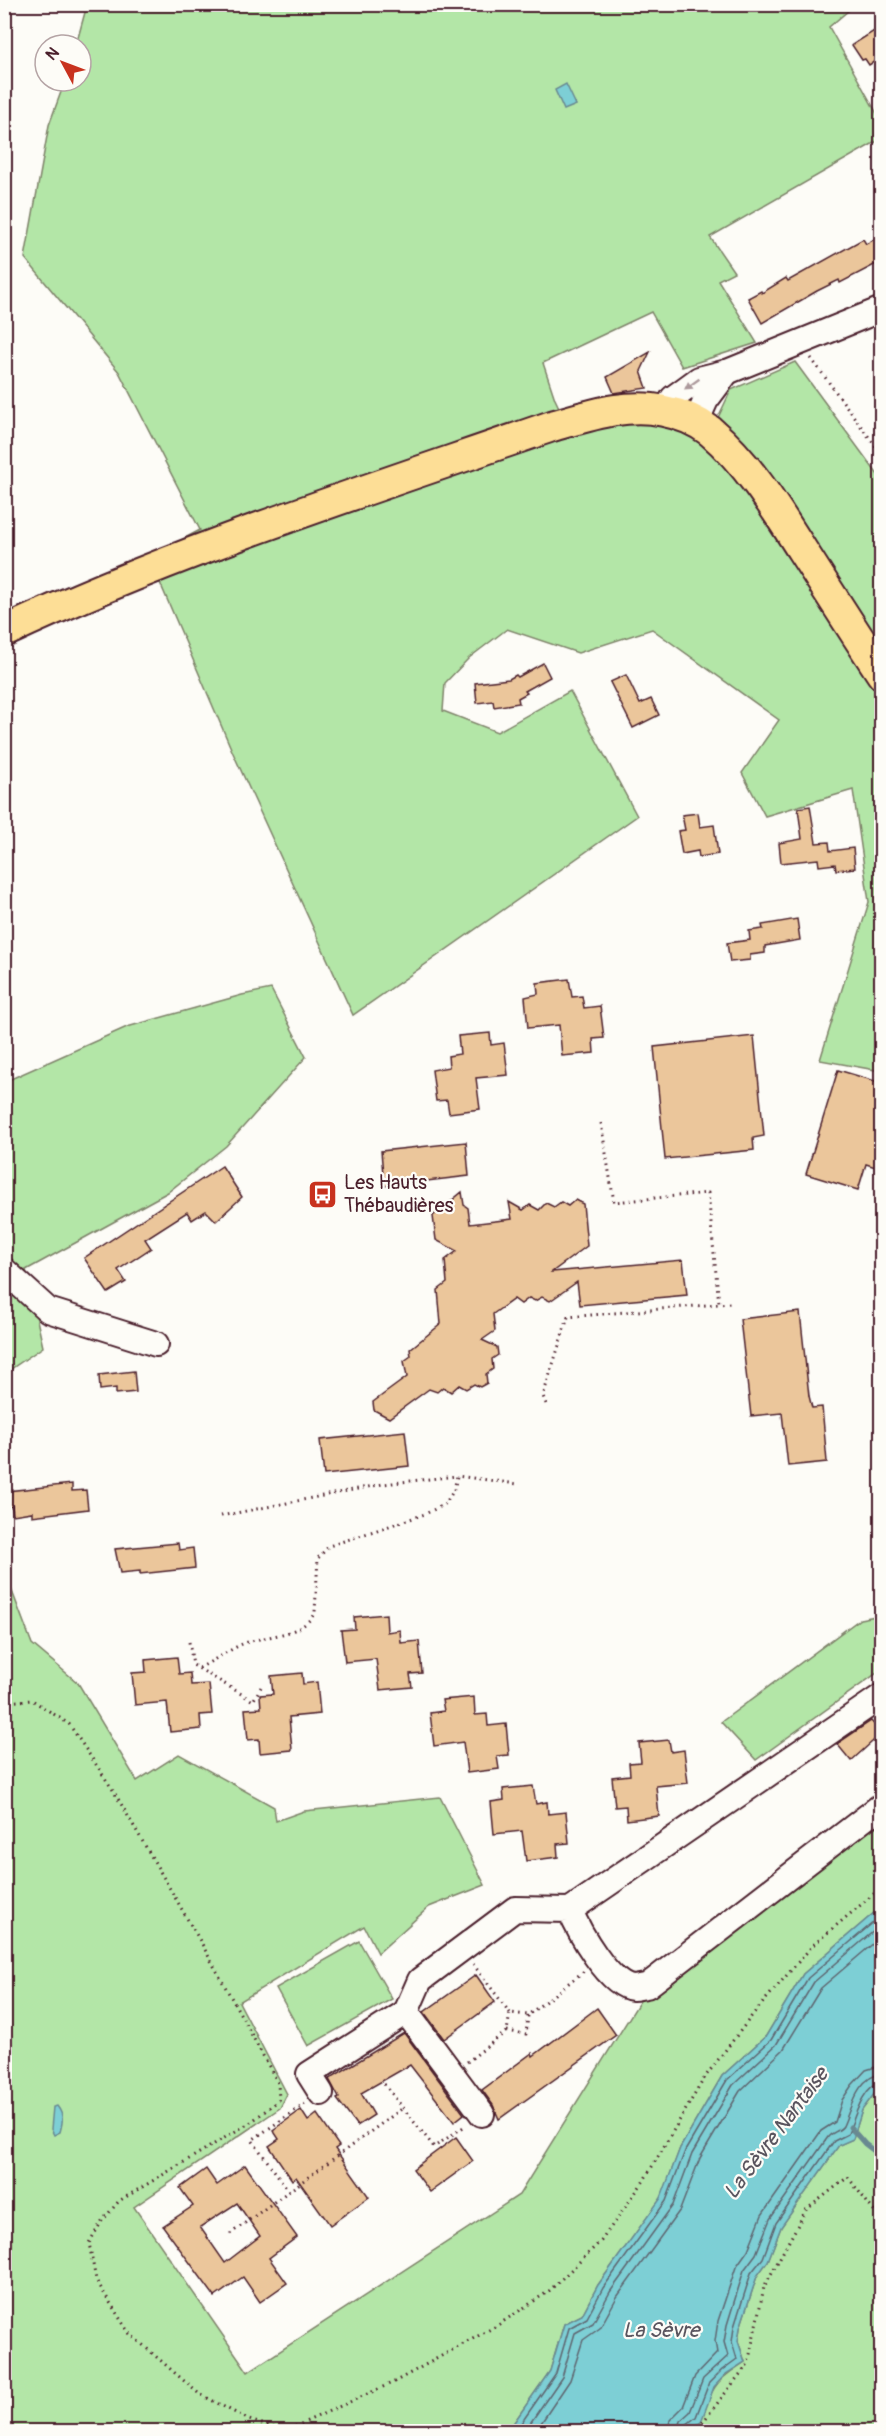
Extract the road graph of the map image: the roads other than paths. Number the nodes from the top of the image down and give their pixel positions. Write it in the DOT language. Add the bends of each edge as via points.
graph roads {
  1 [pos="882,309"];
  2 [pos="727,372"];
  3 [pos="666,411"];
  4 [pos="696,422"];
  5 [pos="4,632"];
  6 [pos="882,674"];
  7 [pos="4,1270"];
  8 [pos="156,1344"];
  9 [pos="882,1696"];
  10 [pos="882,1805"];
  11 [pos="570,1910"];
  12 [pos="406,2012"];
  13 [pos="321,2093"];
  14 [pos="482,2114"];
  1 -- 2 [label="street"];
  2 -- 3 [label="street, one-way" via="699,379 673,398"];
  2 -- 4 [label="street" via="706,400"];
  3 -- 4 [label="main road"];
  3 -- 5 [label="main road" via="604,411 552,426 177,557"];
  4 -- 6 [label="main road" via="710,431 767,496"];
  7 -- 8 [label="street" via="48,1310"];
  9 -- 11 [label="street"];
  10 -- 11 [label="street" via="647,1986 632,1988 617,1982 579,1933"];
  11 -- 12 [label="street" via="515,1909 420,1980"];
  12 -- 13 [label="street" via="309,2074"];
  12 -- 14 [label="street"];
}
